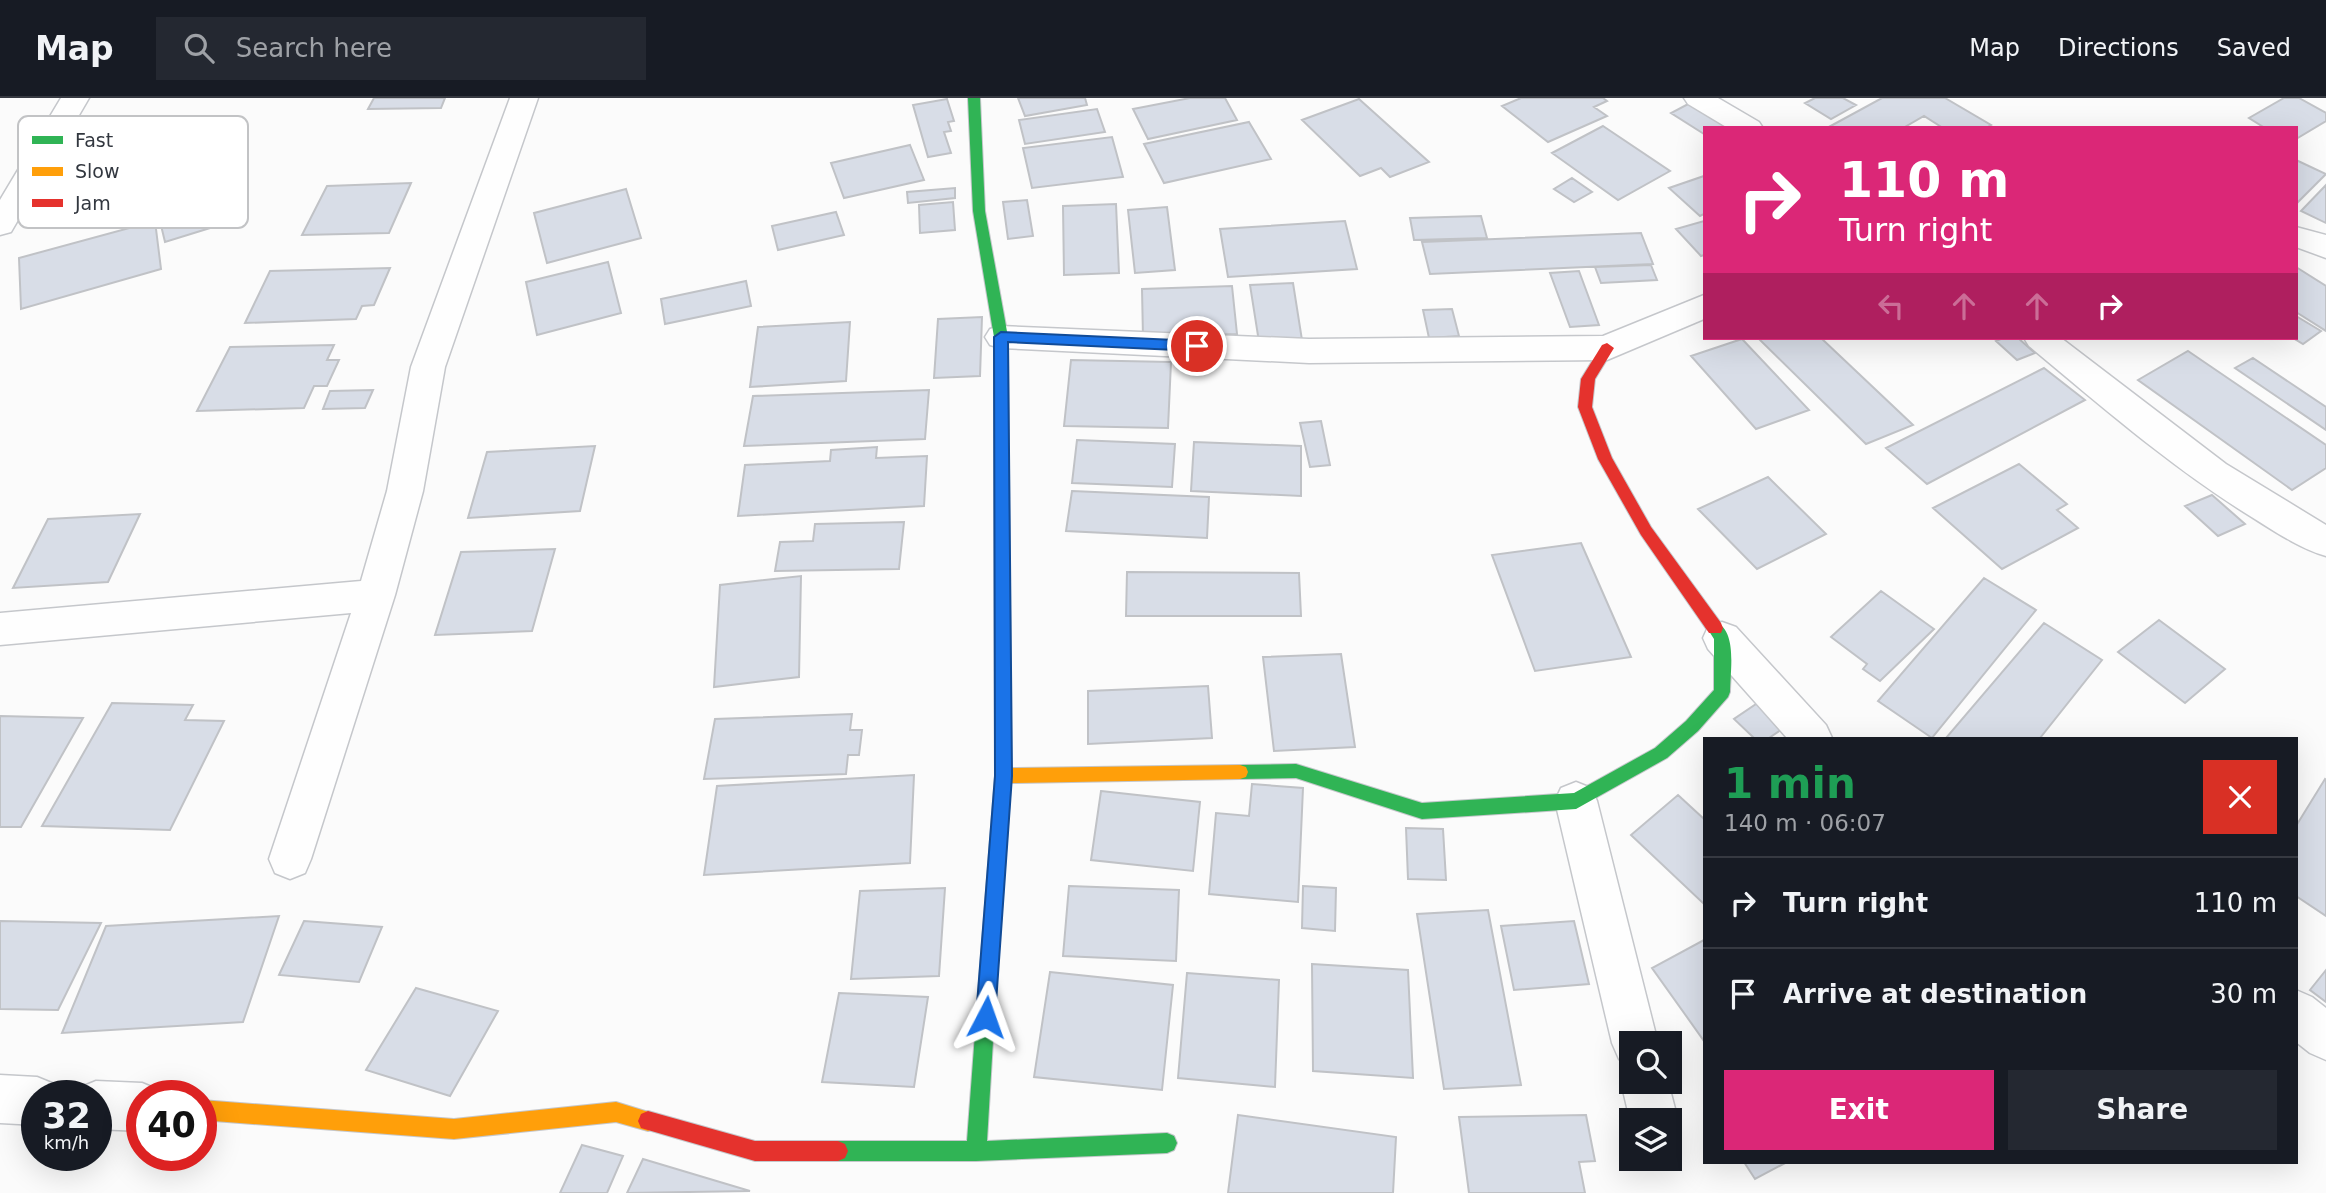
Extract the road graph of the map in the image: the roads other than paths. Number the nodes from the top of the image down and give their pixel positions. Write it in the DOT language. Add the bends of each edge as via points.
graph roads {
  1 [pos="75,98"];
  2 [pos="524,98"];
  3 [pos="974,98"];
  4 [pos="1698,98"];
  5 [pos="64,116"];
  6 [pos="1746,126"];
  7 [pos="18,195"];
  8 [pos="0,226"];
  9 [pos="2298,237"];
  10 [pos="2326,248"];
  11 [pos="1703,306"];
  12 [pos="1001,337"];
  13 [pos="2083,340"];
  14 [pos="2051,347"];
  15 [pos="1607,348"];
  16 [pos="2326,542"];
  17 [pos="376,595"];
  18 [pos="0,629"];
  19 [pos="1722,638"];
  20 [pos="1811,737"];
  21 [pos="1003,776"];
  22 [pos="1576,801"];
  23 [pos="290,859"];
  24 [pos="2298,1015"];
  25 [pos="1632,1031"];
  26 [pos="2326,1037"];
  27 [pos="0,1099"];
  28 [pos="21,1100"];
  29 [pos="217,1111"];
  30 [pos="1167,1143"];
  31 [pos="976,1151"];
  1 -- 5 [label="street"];
  2 -- 17 [label="street" via="428,367 405,491"];
  3 -- 12 [label="street" via="979,211"];
  4 -- 6 [label="street"];
  7 -- 8 [label="street"];
  9 -- 10 [label="street"];
  11 -- 15 [label="street"];
  12 -- 15 [label="street" via="1308,351"];
  12 -- 21 [label="street"];
  13 -- 14 [label="street"];
  14 -- 16 [label="street" via="2159,436 2282,520"];
  15 -- 19 [label="street" via="1588,379 1585,407 1605,459 1646,531"];
  17 -- 18 [label="street"];
  17 -- 23 [label="street"];
  19 -- 20 [label="street"];
  19 -- 22 [label="street" via="1723,692 1700,718 1661,753"];
  21 -- 22 [label="street" via="1296,771 1422,811"];
  21 -- 31 [label="street"];
  22 -- 25 [label="street"];
  24 -- 26 [label="street"];
  27 -- 28 [label="street"];
  29 -- 31 [label="street" via="454,1129 616,1112 755,1151"];
  30 -- 31 [label="street"];
}
